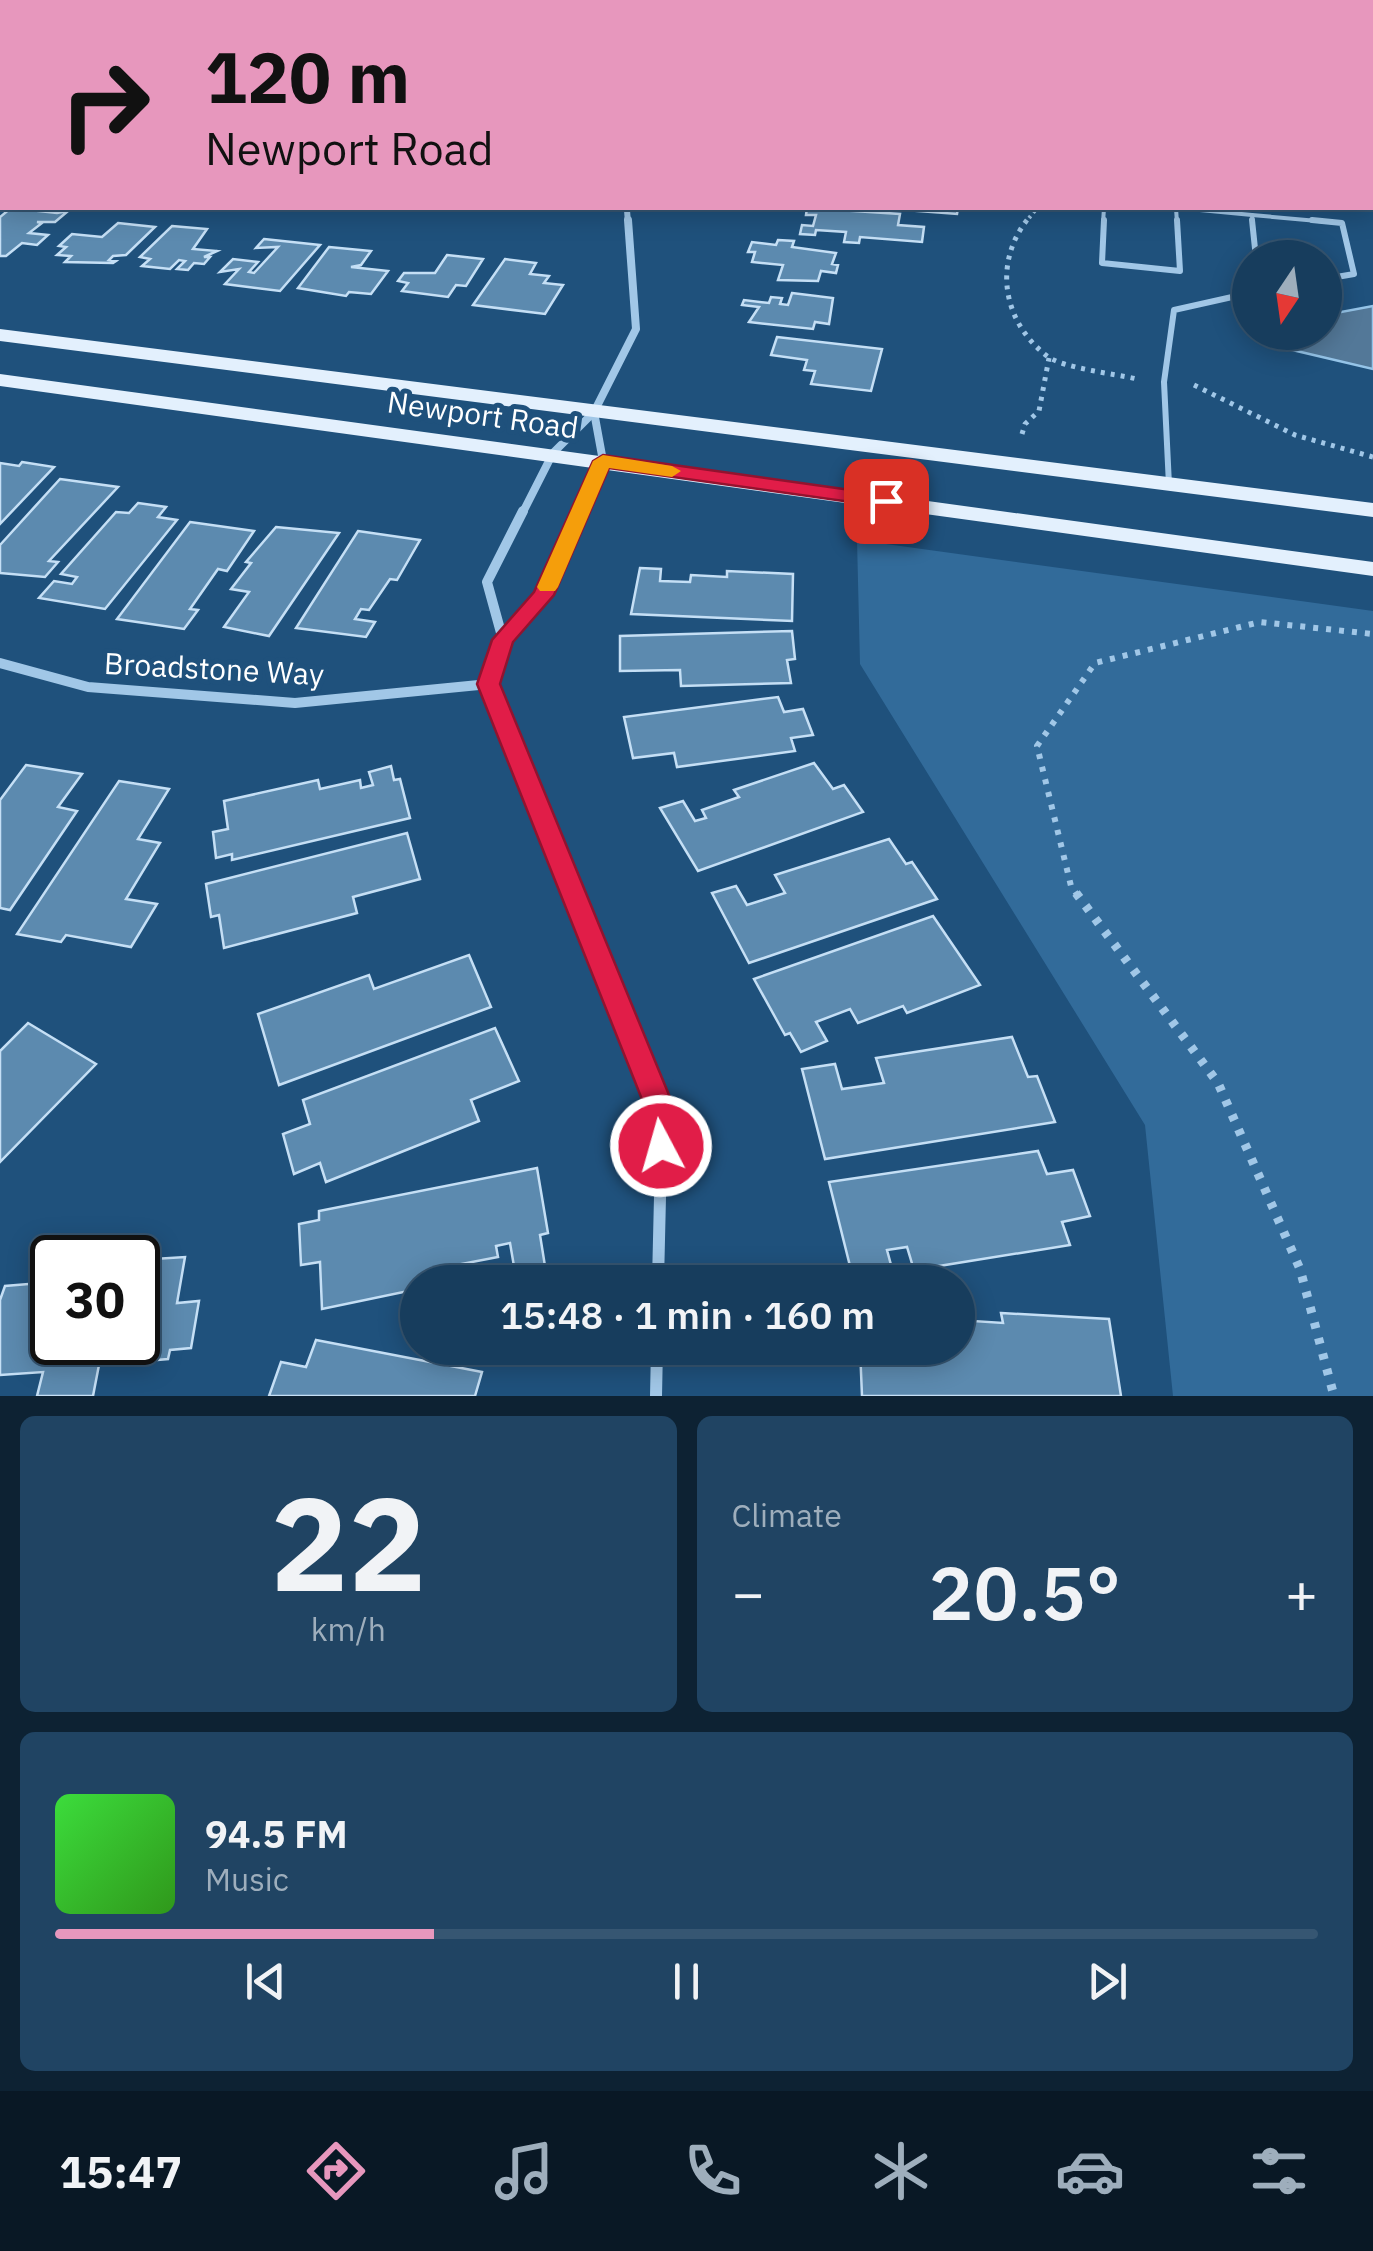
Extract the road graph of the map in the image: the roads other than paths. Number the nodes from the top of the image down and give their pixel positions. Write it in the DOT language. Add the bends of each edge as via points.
graph roads {
  1 [pos="632,210"];
  2 [pos="1104,210"];
  3 [pos="1178,210"];
  4 [pos="1203,210"];
  5 [pos="1252,214"];
  6 [pos="1254,240"];
  7 [pos="1342,276"];
  8 [pos="1232,297"];
  9 [pos="0,335"];
  10 [pos="0,380"];
  11 [pos="594,412"];
  12 [pos="553,454"];
  13 [pos="603,461"];
  14 [pos="1169,484"];
  15 [pos="1373,510"];
  16 [pos="1373,568"];
  17 [pos="503,640"];
  18 [pos="0,662"];
  19 [pos="488,684"];
  20 [pos="658,1265"];
  21 [pos="657,1365"];
  22 [pos="656,1396"];
  1 -- 11 [label="street" via="636,329"];
  2 -- 3 [label="lane" via="1102,263 1180,271"];
  4 -- 5 [label="lane"];
  5 -- 6 [label="lane"];
  5 -- 7 [label="lane" via="1342,222 1354,274"];
  8 -- 14 [label="lane" via="1174,310 1164,382"];
  9 -- 11 [label="main road, Newport Road"];
  10 -- 12 [label="main road, Newport Road"];
  11 -- 12 [label="street"];
  11 -- 13 [label="street"];
  11 -- 14 [label="main road, Newport Road"];
  12 -- 13 [label="main road, Newport Road"];
  12 -- 17 [label="street" via="487,582"];
  13 -- 16 [label="main road, Newport Road"];
  13 -- 17 [label="street" via="544,595"];
  14 -- 15 [label="main road, Newport Road"];
  17 -- 19 [label="street"];
  18 -- 19 [label="street, Broadstone Way" via="88,687 295,703"];
  19 -- 20 [label="street" via="662,1112"];
  21 -- 22 [label="street"];
}
